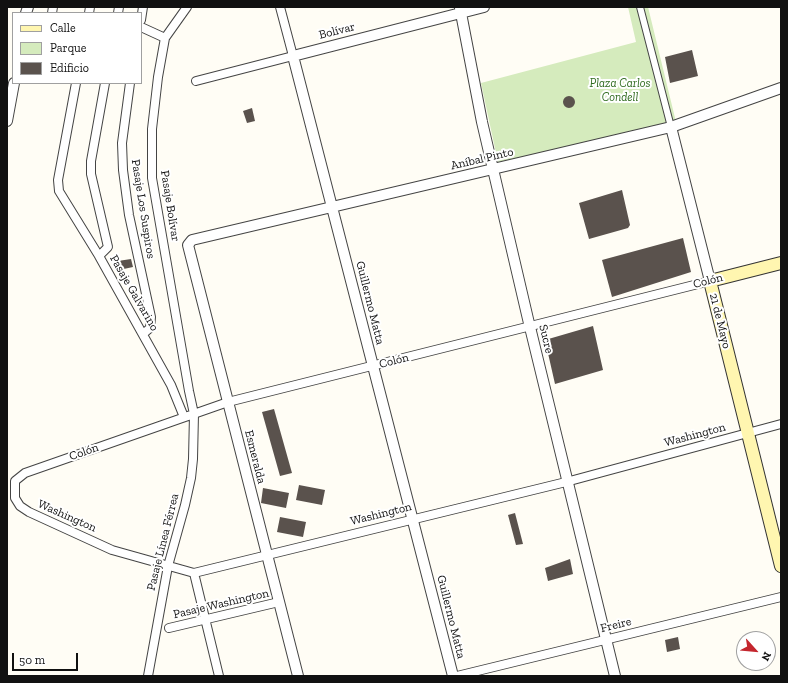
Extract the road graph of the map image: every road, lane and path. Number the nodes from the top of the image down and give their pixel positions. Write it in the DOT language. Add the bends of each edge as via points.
graph roads {
  1 [pos="187,7"];
  2 [pos="280,7"];
  3 [pos="484,7"];
  4 [pos="640,7"];
  5 [pos="460,10"];
  6 [pos="142,27"];
  7 [pos="165,38"];
  8 [pos="293,56"];
  9 [pos="196,81"];
  10 [pos="14,84"];
  11 [pos="76,84"];
  12 [pos="105,84"];
  13 [pos="130,84"];
  14 [pos="781,88"];
  15 [pos="7,121"];
  16 [pos="671,127"];
  17 [pos="493,169"];
  18 [pos="332,208"];
  19 [pos="188,245"];
  20 [pos="99,256"];
  21 [pos="781,263"];
  22 [pos="710,281"];
  23 [pos="530,327"];
  24 [pos="143,334"];
  25 [pos="373,367"];
  26 [pos="189,391"];
  27 [pos="176,397"];
  28 [pos="228,402"];
  29 [pos="194,414"];
  30 [pos="184,417"];
  31 [pos="781,424"];
  32 [pos="748,433"];
  33 [pos="15,481"];
  34 [pos="566,482"];
  35 [pos="412,518"];
  36 [pos="267,555"];
  37 [pos="168,566"];
  38 [pos="781,566"];
  39 [pos="194,573"];
  40 [pos="781,597"];
  41 [pos="279,602"];
  42 [pos="205,620"];
  43 [pos="169,628"];
  44 [pos="606,640"];
  45 [pos="148,676"];
  46 [pos="219,676"];
  47 [pos="298,676"];
  48 [pos="452,676"];
  49 [pos="457,676"];
  50 [pos="615,676"];
  1 -- 7 [label="street, Pasaje Bolívar"];
  2 -- 8 [label="street, Guillermo Matta"];
  3 -- 5 [label="street, Bolívar"];
  4 -- 16 [label="street, 21 de Mayo"];
  5 -- 8 [label="street, Bolívar"];
  5 -- 17 [label="street, Sucre"];
  6 -- 7 [label="street"];
  7 -- 26 [label="street, Pasaje Bolívar" via="152,129 152,178"];
  8 -- 9 [label="street, Bolívar"];
  8 -- 18 [label="street, Guillermo Matta"];
  10 -- 15 [label="street"];
  11 -- 20 [label="street" via="58,180 59,191"];
  12 -- 20 [label="street, Pasaje Galvarino" via="91,161 91,174 108,247"];
  13 -- 24 [label="street, Pasaje Los Suspiros" via="122,143 123,170 129,215 151,317 150,328"];
  14 -- 16 [label="street, Aníbal Pinto"];
  16 -- 17 [label="street, Aníbal Pinto"];
  16 -- 22 [label="street, 21 de Mayo"];
  17 -- 18 [label="street, Aníbal Pinto"];
  17 -- 23 [label="street, Sucre"];
  18 -- 19 [label="street, Aníbal Pinto" via="192,240"];
  18 -- 25 [label="street, Guillermo Matta"];
  19 -- 28 [label="street, Esmeralda"];
  20 -- 24 [label="street, Pasaje Galvarino"];
  21 -- 22 [label="main road, Colón"];
  22 -- 23 [label="street, Colón"];
  22 -- 32 [label="main road, 21 de Mayo"];
  23 -- 25 [label="street, Colón"];
  23 -- 34 [label="street, Sucre"];
  24 -- 27 [label="street, Pasaje Galvarino"];
  25 -- 28 [label="street, Colón"];
  25 -- 35 [label="street, Guillermo Matta"];
  26 -- 27 [label="street"];
  26 -- 29 [label="street, Pasaje Bolívar"];
  27 -- 30 [label="street, Pasaje Galvarino"];
  28 -- 29 [label="street, Colón"];
  28 -- 36 [label="street, Esmeralda"];
  29 -- 30 [label="street, Colón"];
  29 -- 37 [label="street, Pasaje Línea Férrea" via="191,478"];
  30 -- 33 [label="street, Colón" via="25,473"];
  31 -- 32 [label="street, Washington"];
  32 -- 34 [label="street, Washington"];
  32 -- 38 [label="main road, 21 de Mayo"];
  33 -- 37 [label="street, Washington" via="15,498 20,506 29,512 112,550"];
  34 -- 35 [label="street, Washington"];
  34 -- 44 [label="street, Sucre"];
  35 -- 36 [label="street, Washington"];
  35 -- 48 [label="street, Guillermo Matta"];
  36 -- 39 [label="street, Washington"];
  36 -- 41 [label="street, Esmeralda"];
  37 -- 39 [label="street, Washington"];
  37 -- 45 [label="street, Pasaje Línea Férrea"];
  39 -- 42 [label="street"];
  40 -- 44 [label="street, Freire"];
  41 -- 42 [label="street, Pasaje Washington"];
  41 -- 47 [label="street, Esmeralda"];
  42 -- 43 [label="street, Pasaje Washington"];
  42 -- 46 [label="street"];
  44 -- 49 [label="street, Freire"];
  44 -- 50 [label="street, Sucre"];
}
